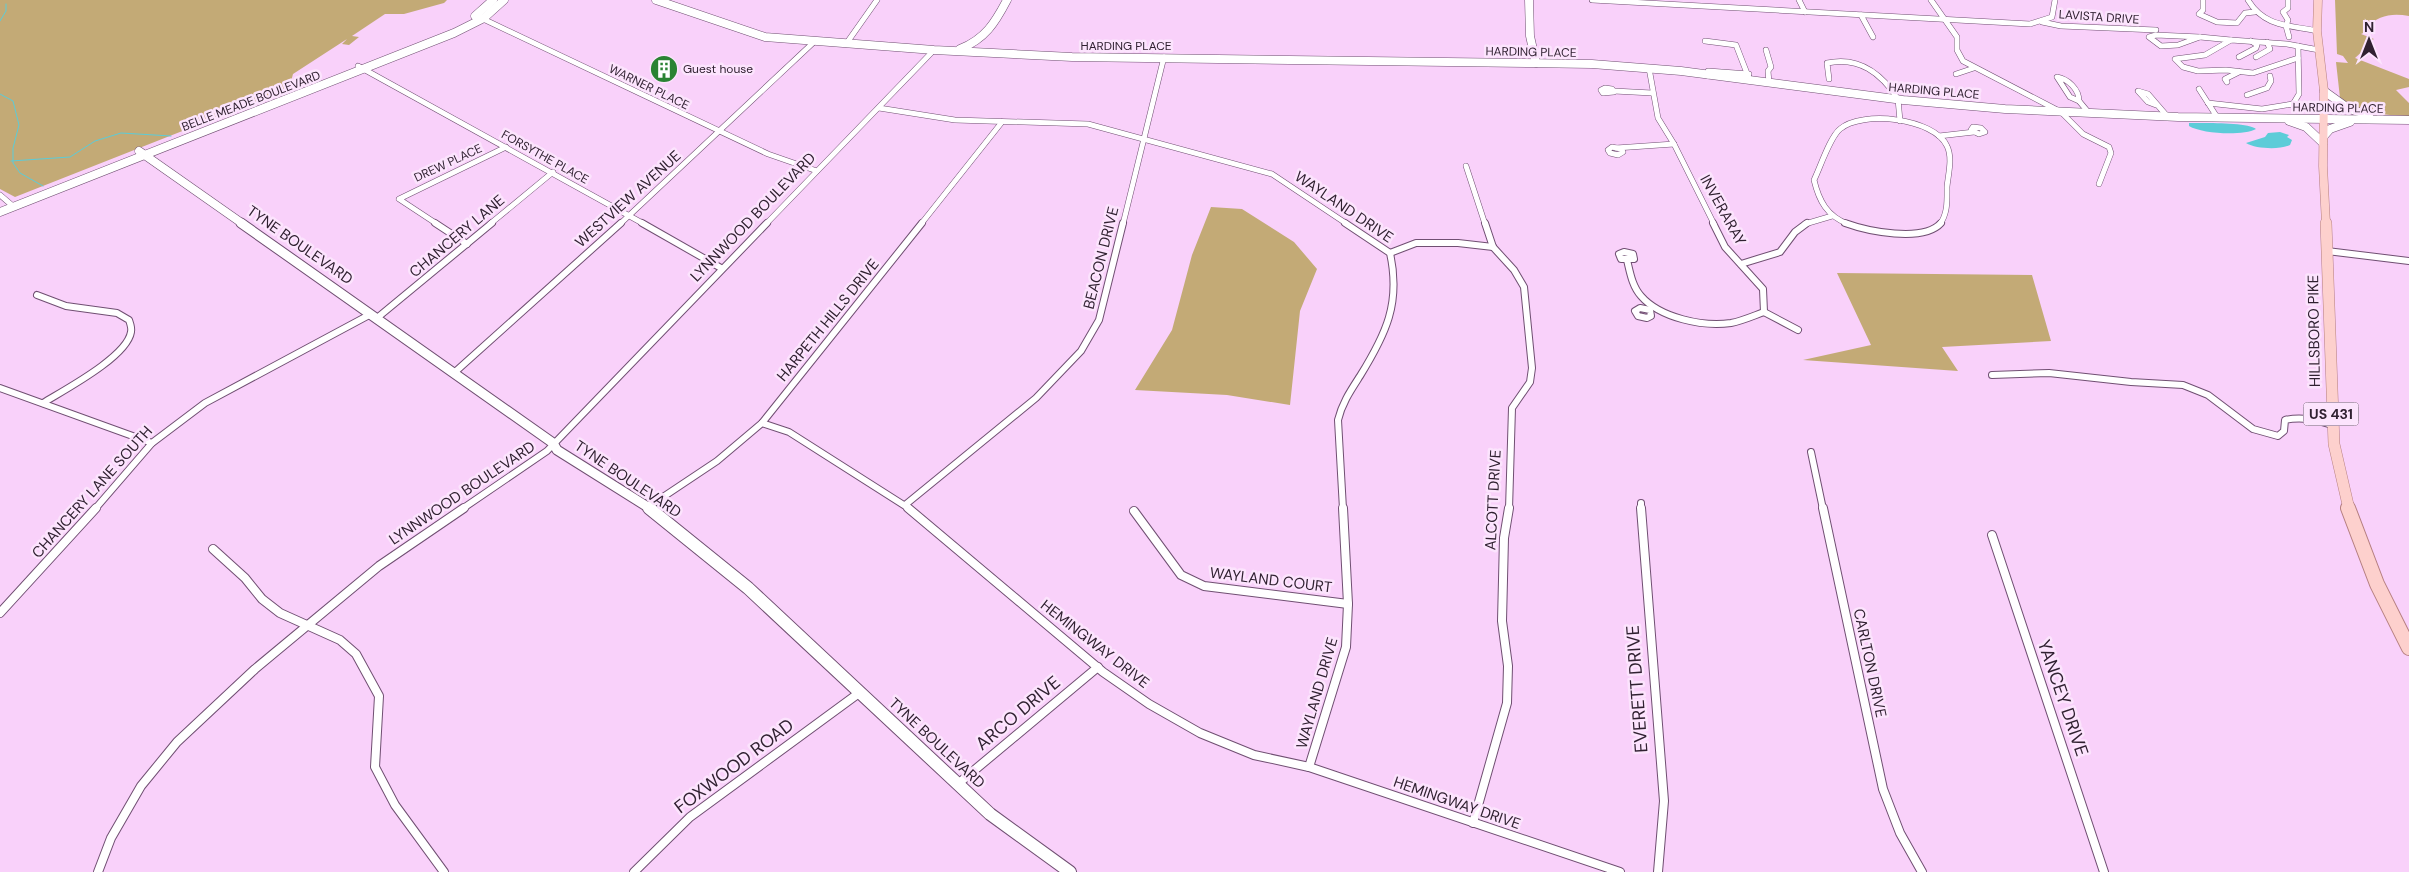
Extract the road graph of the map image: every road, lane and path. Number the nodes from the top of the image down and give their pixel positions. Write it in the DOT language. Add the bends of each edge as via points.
graph roads {
  1 [pos="494,0"];
  2 [pos="504,0"];
  3 [pos="656,0"];
  4 [pos="877,0"];
  5 [pos="1007,0"];
  6 [pos="1529,0"];
  7 [pos="1592,0"];
  8 [pos="1799,0"];
  9 [pos="1931,0"];
  10 [pos="2054,0"];
  11 [pos="2203,0"];
  12 [pos="2248,0"];
  13 [pos="2288,0"];
  14 [pos="2318,0"];
  15 [pos="1667,2"];
  16 [pos="1805,12"];
  17 [pos="2255,12"];
  18 [pos="1861,15"];
  19 [pos="474,16"];
  20 [pos="1943,17"];
  21 [pos="484,18"];
  22 [pos="2042,22"];
  23 [pos="2286,26"];
  24 [pos="2156,30"];
  25 [pos="2318,31"];
  26 [pos="1873,37"];
  27 [pos="2200,37"];
  28 [pos="2289,37"];
  29 [pos="2231,40"];
  30 [pos="815,41"];
  31 [pos="1705,41"];
  32 [pos="2251,41"];
  33 [pos="2267,42"];
  34 [pos="846,44"];
  35 [pos="2298,46"];
  36 [pos="934,50"];
  37 [pos="958,50"];
  38 [pos="1766,50"];
  39 [pos="2319,50"];
  40 [pos="1164,57"];
  41 [pos="2239,57"];
  42 [pos="2256,57"];
  43 [pos="2298,58"];
  44 [pos="1536,63"];
  45 [pos="361,67"];
  46 [pos="1649,68"];
  47 [pos="1974,68"];
  48 [pos="2239,72"];
  49 [pos="1956,74"];
  50 [pos="2270,76"];
  51 [pos="1749,78"];
  52 [pos="1829,79"];
  53 [pos="2227,82"];
  54 [pos="1769,84"];
  55 [pos="2199,89"];
  56 [pos="1614,91"];
  57 [pos="2324,91"];
  58 [pos="1652,93"];
  59 [pos="2247,95"];
  60 [pos="1898,99"];
  61 [pos="2079,102"];
  62 [pos="2208,103"];
  63 [pos="2156,105"];
  64 [pos="879,108"];
  65 [pos="2324,108"];
  66 [pos="2061,112"];
  67 [pos="2089,113"];
  68 [pos="2167,116"];
  69 [pos="2217,117"];
  70 [pos="2270,118"];
  71 [pos="2289,118"];
  72 [pos="2324,118"];
  73 [pos="2364,119"];
  74 [pos="2394,120"];
  75 [pos="2409,120"];
  76 [pos="1900,121"];
  77 [pos="1002,122"];
  78 [pos="720,132"];
  79 [pos="1974,132"];
  80 [pos="1939,136"];
  81 [pos="1143,138"];
  82 [pos="2323,140"];
  83 [pos="1674,144"];
  84 [pos="506,147"];
  85 [pos="1616,148"];
  86 [pos="142,153"];
  87 [pos="1466,166"];
  88 [pos="817,171"];
  89 [pos="553,172"];
  90 [pos="2099,184"];
  91 [pos="0,195"];
  92 [pos="12,204"];
  93 [pos="0,205"];
  94 [pos="0,212"];
  95 [pos="630,215"];
  96 [pos="1832,216"];
  97 [pos="467,244"];
  98 [pos="1493,248"];
  99 [pos="2327,251"];
  100 [pos="1390,253"];
  101 [pos="1627,260"];
  102 [pos="2409,261"];
  103 [pos="1740,264"];
  104 [pos="721,268"];
  105 [pos="38,295"];
  106 [pos="1656,306"];
  107 [pos="1649,310"];
  108 [pos="1764,312"];
  109 [pos="374,316"];
  110 [pos="1798,330"];
  111 [pos="455,372"];
  112 [pos="1992,375"];
  113 [pos="0,388"];
  114 [pos="43,403"];
  115 [pos="762,423"];
  116 [pos="2332,425"];
  117 [pos="152,443"];
  118 [pos="553,443"];
  119 [pos="1811,452"];
  120 [pos="1641,503"];
  121 [pos="904,505"];
  122 [pos="648,507"];
  123 [pos="1134,511"];
  124 [pos="1992,535"];
  125 [pos="213,549"];
  126 [pos="1348,604"];
  127 [pos="0,613"];
  128 [pos="2394,621"];
  129 [pos="306,626"];
  130 [pos="2409,627"];
  131 [pos="2409,648"];
  132 [pos="1098,667"];
  133 [pos="859,693"];
  134 [pos="1308,767"];
  135 [pos="959,783"];
  136 [pos="1473,823"];
  137 [pos="98,872"];
  138 [pos="444,872"];
  139 [pos="634,872"];
  140 [pos="1070,872"];
  141 [pos="1620,872"];
  142 [pos="1658,872"];
  143 [pos="1922,872"];
  144 [pos="2104,872"];
  1 -- 19 [label="main road, BELLE MEADE BOULEVARD"];
  2 -- 21 [label="main road, BELLE MEADE BOULEVARD"];
  3 -- 30 [label="main road, HARDING PLACE" via="765,37"];
  4 -- 34 [label="street"];
  5 -- 37 [label="main road" via="987,36"];
  6 -- 44 [label="main road" via="1530,36"];
  7 -- 15 [label="street, LAVISTA DRIVE"];
  8 -- 16 [label="street"];
  9 -- 20 [label="street"];
  10 -- 22 [label="street" via="2052,17"];
  11 -- 17 [label="street" via="2203,10 2199,14 2217,23 2232,24 2245,13"];
  12 -- 17 [label="street"];
  13 -- 23 [label="street" via="2288,8 2283,12 2288,20"];
  14 -- 25 [label="main road, HILLSBORO PIKE / US 431"];
  15 -- 16 [label="street, LAVISTA DRIVE"];
  16 -- 18 [label="street, LAVISTA DRIVE"];
  17 -- 23 [label="street"];
  18 -- 20 [label="street, LAVISTA DRIVE"];
  18 -- 26 [label="street"];
  19 -- 21 [label="street, WARNER PLACE"];
  19 -- 45 [label="main road, BELLE MEADE BOULEVARD"];
  20 -- 22 [label="street, LAVISTA DRIVE" via="2030,24"];
  20 -- 47 [label="street" via="1957,37 1959,56"];
  21 -- 45 [label="main road, BELLE MEADE BOULEVARD" via="454,33"];
  21 -- 78 [label="street, WARNER PLACE"];
  22 -- 24 [label="street, LAVISTA DRIVE" via="2061,26"];
  23 -- 25 [label="street"];
  23 -- 28 [label="street"];
  25 -- 39 [label="main road, HILLSBORO PIKE / US 431"];
  27 -- 27 [label="street" via="2156,35 2149,37 2161,46 2178,45"];
  27 -- 29 [label="street"];
  29 -- 32 [label="street"];
  29 -- 48 [label="street" via="2204,55 2176,58 2176,61 2183,67 2198,71"];
  30 -- 34 [label="main road, HARDING PLACE"];
  30 -- 78 [label="street, WESTVIEW AVENUE"];
  31 -- 51 [label="street" via="1718,40 1736,45"];
  32 -- 33 [label="street"];
  32 -- 41 [label="street" via="2257,45 2256,48"];
  33 -- 35 [label="street"];
  33 -- 42 [label="street" via="2270,49"];
  34 -- 36 [label="main road, HARDING PLACE"];
  35 -- 39 [label="street"];
  35 -- 43 [label="street"];
  36 -- 37 [label="main road, HARDING PLACE"];
  36 -- 64 [label="street, LYNNWOOD BOULEVARD"];
  37 -- 40 [label="main road, HARDING PLACE"];
  38 -- 54 [label="street" via="1771,67"];
  39 -- 57 [label="main road, HILLSBORO PIKE / US 431"];
  40 -- 44 [label="main road, HARDING PLACE"];
  40 -- 81 [label="street, BEACON DRIVE"];
  43 -- 48 [label="street" via="2262,71"];
  43 -- 62 [label="street" via="2299,94 2293,104 2262,109"];
  44 -- 46 [label="main road, HARDING PLACE"];
  45 -- 84 [label="street, FORSYTHE PLACE"];
  45 -- 86 [label="main road, BELLE MEADE BOULEVARD"];
  46 -- 51 [label="main road, HARDING PLACE"];
  46 -- 58 [label="street, INVERARAY"];
  47 -- 49 [label="street"];
  47 -- 66 [label="street"];
  48 -- 53 [label="street" via="2225,79"];
  50 -- 59 [label="street" via="2272,81 2267,88"];
  51 -- 54 [label="main road, HARDING PLACE"];
  52 -- 60 [label="street" via="1827,63 1852,61 1875,72"];
  54 -- 60 [label="main road, HARDING PLACE"];
  55 -- 62 [label="street"];
  56 -- 58 [label="street"];
  57 -- 65 [label="main road, HILLSBORO PIKE / US 431"];
  57 -- 74 [label="main road" via="2357,112"];
  58 -- 83 [label="street, INVERARAY" via="1658,118"];
  60 -- 66 [label="main road, HARDING PLACE"];
  60 -- 76 [label="street" via="1896,105"];
  61 -- 61 [label="street" via="2070,97 2057,78 2066,79 2079,95"];
  61 -- 67 [label="street"];
  62 -- 69 [label="street"];
  63 -- 68 [label="street"];
  64 -- 77 [label="street, WAYLAND DRIVE" via="955,120"];
  64 -- 88 [label="street, LYNNWOOD BOULEVARD"];
  65 -- 71 [label="main road"];
  65 -- 72 [label="main road, HILLSBORO PIKE / US 431"];
  66 -- 67 [label="main road, HARDING PLACE"];
  66 -- 90 [label="street" via="2083,134 2108,147 2111,153"];
  67 -- 68 [label="main road, HARDING PLACE"];
  68 -- 69 [label="main road, HARDING PLACE"];
  69 -- 70 [label="main road, HARDING PLACE"];
  70 -- 71 [label="main road, HARDING PLACE"];
  70 -- 82 [label="main road" via="2294,122"];
  71 -- 72 [label="main road, HARDING PLACE"];
  72 -- 73 [label="main road, HARDING PLACE"];
  72 -- 82 [label="main road, HILLSBORO PIKE / US 431"];
  73 -- 74 [label="main road, HARDING PLACE"];
  73 -- 82 [label="main road" via="2330,129"];
  74 -- 75 [label="main road, HARDING PLACE"];
  76 -- 80 [label="street"];
  76 -- 96 [label="street" via="1854,120 1838,130 1814,180 1819,199"];
  77 -- 81 [label="street, WAYLAND DRIVE" via="1088,124"];
  77 -- 115 [label="street, HARPETH HILLS DRIVE"];
  78 -- 88 [label="street, WARNER PLACE" via="768,154"];
  78 -- 95 [label="street, WESTVIEW AVENUE"];
  79 -- 80 [label="street"];
  80 -- 96 [label="street" via="1948,148 1946,212 1938,226 1913,233 1873,231"];
  81 -- 100 [label="street, WAYLAND DRIVE" via="1272,174"];
  81 -- 121 [label="street, BEACON DRIVE" via="1101,317 1081,351 1036,398"];
  82 -- 99 [label="main road, HILLSBORO PIKE / US 431"];
  83 -- 85 [label="street"];
  83 -- 103 [label="street, INVERARAY" via="1725,247"];
  84 -- 89 [label="street, FORSYTHE PLACE"];
  84 -- 97 [label="street, DREW PLACE" via="399,199"];
  86 -- 92 [label="main road, BELLE MEADE BOULEVARD"];
  86 -- 109 [label="main road, TYNE BOULEVARD"];
  87 -- 98 [label="street, ALCOTT DRIVE"];
  88 -- 104 [label="street, LYNNWOOD BOULEVARD"];
  89 -- 95 [label="street, FORSYTHE PLACE"];
  89 -- 97 [label="street, CHANCERY LANE"];
  91 -- 92 [label="street"];
  92 -- 93 [label="main road, BELLE MEADE BOULEVARD"];
  92 -- 94 [label="main road, BELLE MEADE BOULEVARD"];
  95 -- 104 [label="street, FORSYTHE PLACE"];
  95 -- 111 [label="street, WESTVIEW AVENUE"];
  96 -- 103 [label="street" via="1806,223 1794,232 1780,252"];
  97 -- 109 [label="street, CHANCERY LANE"];
  98 -- 100 [label="street" via="1458,242 1416,244"];
  98 -- 136 [label="street, ALCOTT DRIVE" via="1514,270 1524,287 1532,368 1530,382 1512,408 1510,422 1502,621 1508,666 1507,703"];
  99 -- 102 [label="street"];
  99 -- 116 [label="main road, HILLSBORO PIKE / US 431"];
  100 -- 126 [label="street, WAYLAND DRIVE" via="1396,274 1393,307 1381,339 1340,405 1338,420"];
  101 -- 106 [label="street" via="1636,289 1642,298"];
  103 -- 108 [label="street, INVERARAY" via="1763,289"];
  104 -- 118 [label="street, LYNNWOOD BOULEVARD"];
  105 -- 114 [label="street" via="66,306 117,313 131,323 123,349 101,368"];
  106 -- 107 [label="street"];
  106 -- 108 [label="street" via="1697,322 1731,323"];
  108 -- 110 [label="street"];
  109 -- 111 [label="main road, TYNE BOULEVARD"];
  109 -- 117 [label="street, CHANCERY LANE SOUTH" via="205,403"];
  111 -- 118 [label="main road, TYNE BOULEVARD"];
  112 -- 116 [label="street" via="2045,372 2183,385 2208,395 2253,430 2278,436 2284,430 2285,420 2292,418 2304,417"];
  113 -- 114 [label="street"];
  114 -- 117 [label="street"];
  115 -- 121 [label="street, HEMINGWAY DRIVE" via="790,432"];
  115 -- 122 [label="street, HARPETH HILLS DRIVE" via="718,461"];
  116 -- 128 [label="main road, HILLSBORO PIKE / US 431" via="2343,492 2375,580"];
  117 -- 127 [label="street, CHANCERY LANE SOUTH"];
  118 -- 122 [label="main road, TYNE BOULEVARD" via="557,450"];
  118 -- 129 [label="street, LYNNWOOD BOULEVARD" via="547,452 379,566"];
  119 -- 143 [label="street, CARLTON DRIVE" via="1883,789 1900,833"];
  120 -- 142 [label="street, EVERETT DRIVE" via="1664,801"];
  121 -- 132 [label="street, HEMINGWAY DRIVE"];
  122 -- 133 [label="main road, TYNE BOULEVARD" via="748,588"];
  123 -- 126 [label="street, WAYLAND COURT" via="1180,575 1204,586"];
  124 -- 144 [label="street, YANCEY DRIVE"];
  125 -- 129 [label="street" via="245,578 262,599 280,613"];
  126 -- 134 [label="street, WAYLAND DRIVE" via="1346,647"];
  128 -- 130 [label="street"];
  128 -- 131 [label="main road, HILLSBORO PIKE / US 431"];
  129 -- 137 [label="street, LYNNWOOD BOULEVARD" via="177,742 130,805 111,838"];
  129 -- 138 [label="street" via="340,640 358,658 378,696 376,767 395,805"];
  132 -- 134 [label="street, HEMINGWAY DRIVE" via="1141,699 1206,734 1282,764"];
  132 -- 135 [label="street, ARCO DRIVE"];
  133 -- 135 [label="main road, TYNE BOULEVARD"];
  133 -- 139 [label="street, FOXWOOD ROAD" via="690,817"];
  134 -- 136 [label="street, HEMINGWAY DRIVE"];
  135 -- 140 [label="main road, TYNE BOULEVARD" via="990,814"];
  136 -- 141 [label="street, HEMINGWAY DRIVE"];
}
